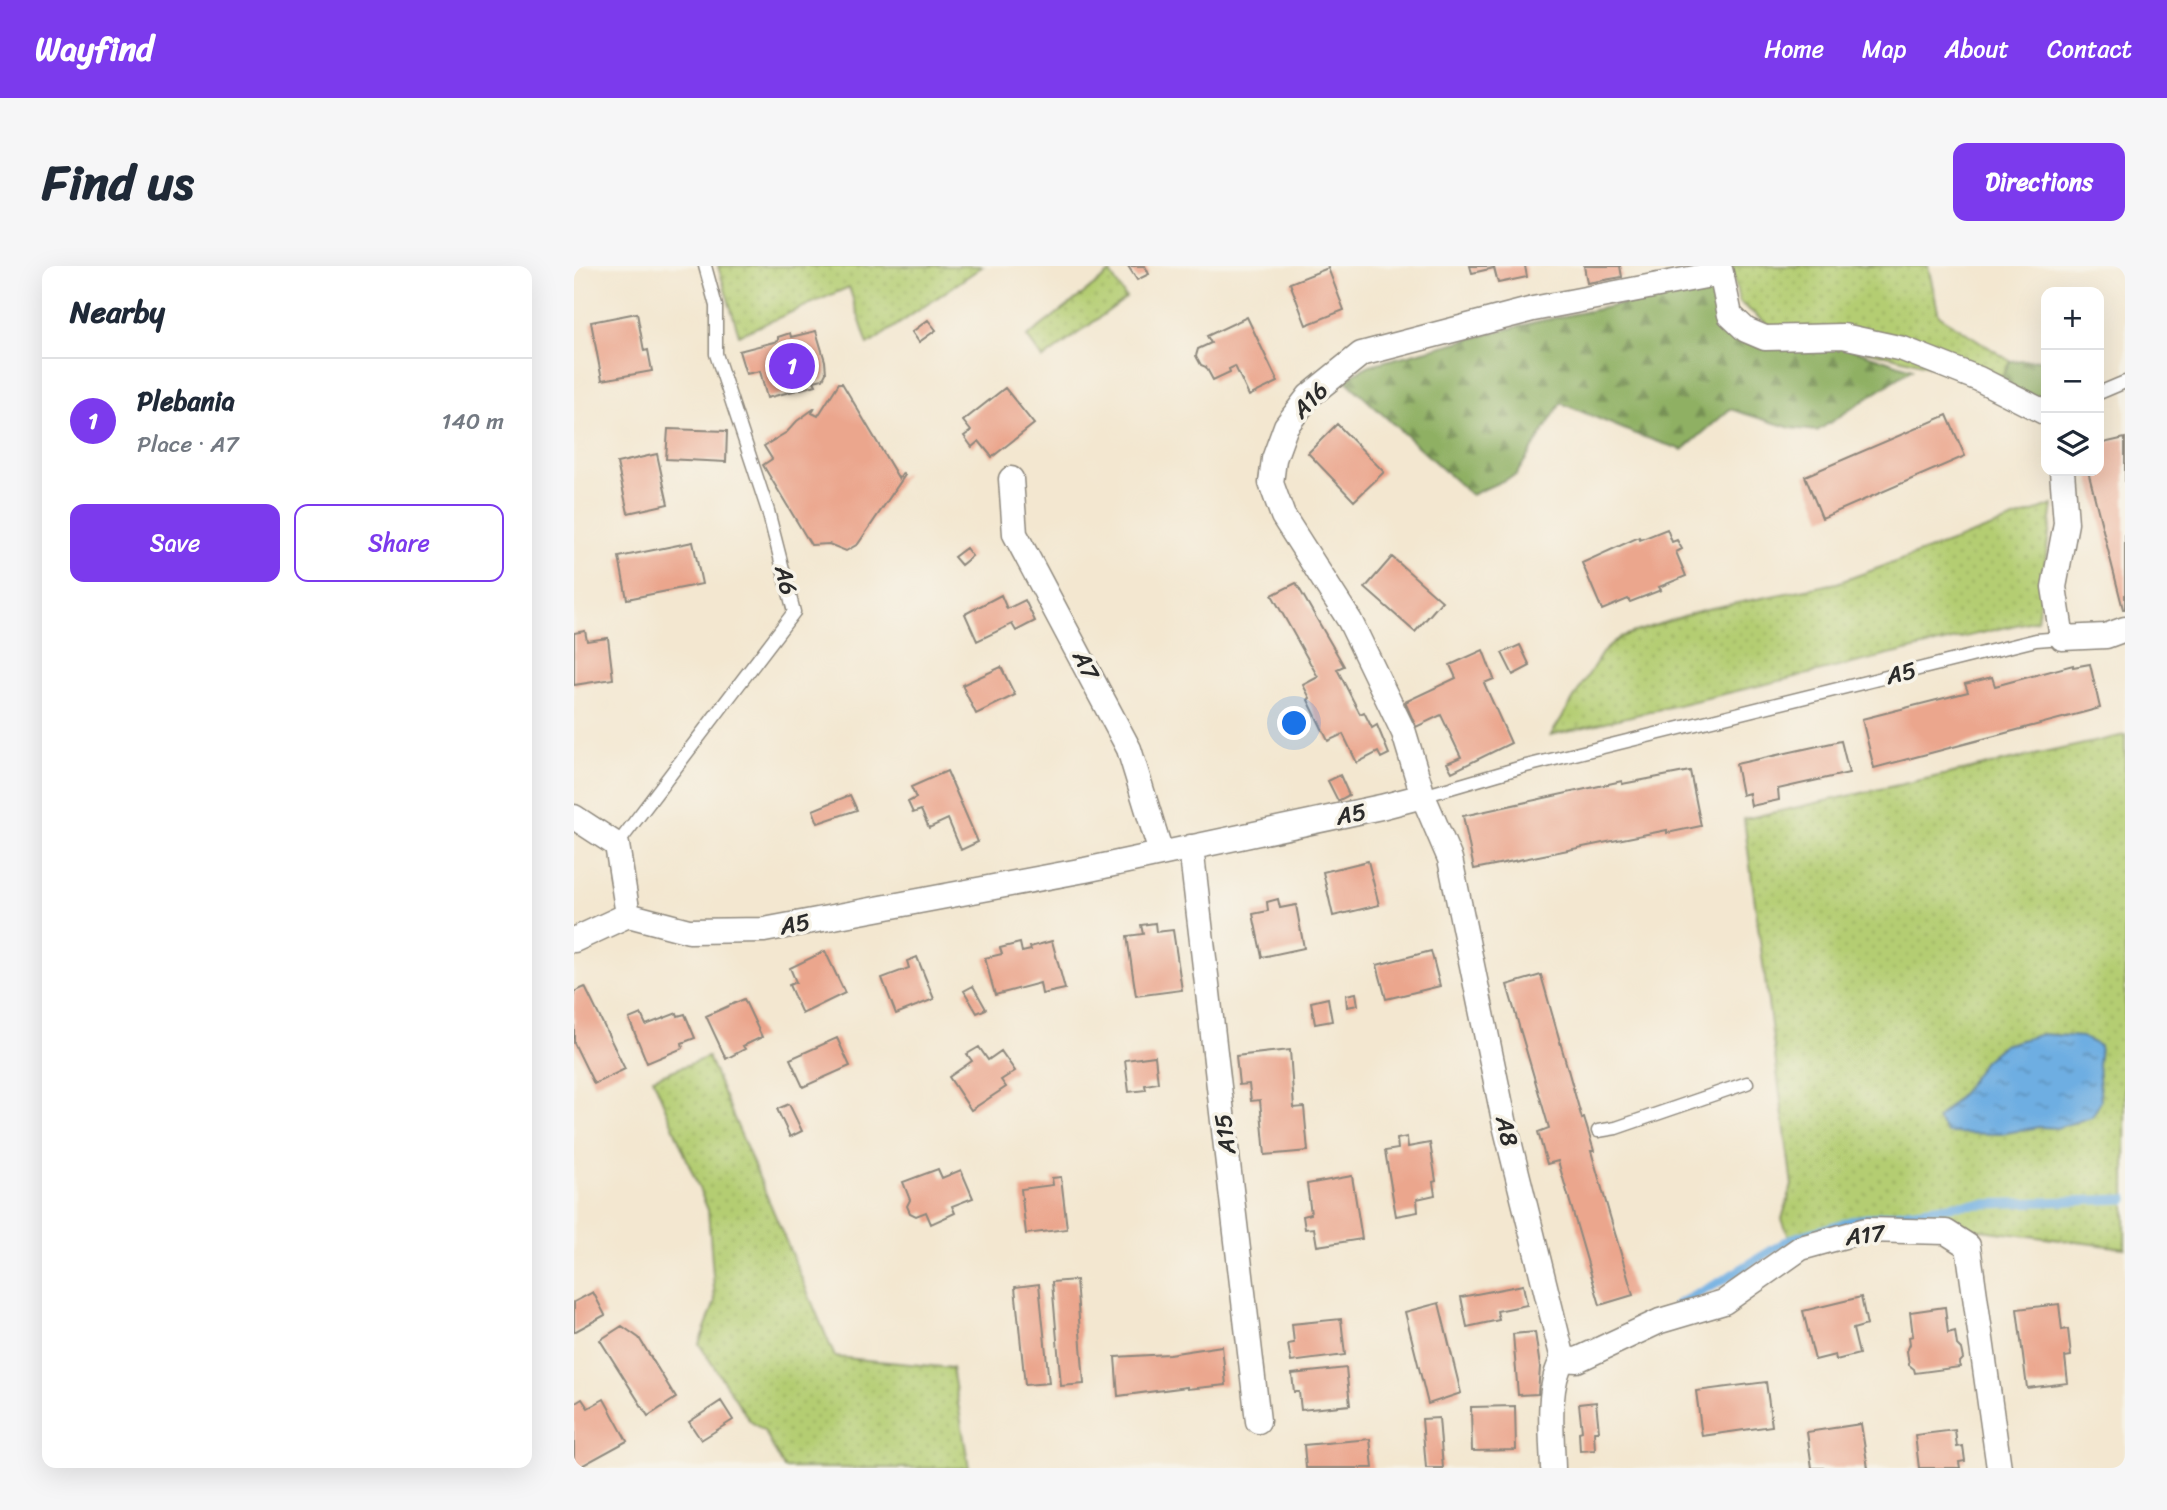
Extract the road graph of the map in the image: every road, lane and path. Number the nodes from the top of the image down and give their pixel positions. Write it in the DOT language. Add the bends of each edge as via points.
graph roads {
  1 [pos="705,266"];
  2 [pos="1720,270"];
  3 [pos="2125,382"];
  4 [pos="2104,391"];
  5 [pos="2041,410"];
  6 [pos="2062,476"];
  7 [pos="1010,479"];
  8 [pos="2125,629"];
  9 [pos="2063,638"];
  10 [pos="1423,796"];
  11 [pos="574,817"];
  12 [pos="617,845"];
  13 [pos="1191,847"];
  14 [pos="1161,853"];
  15 [pos="628,915"];
  16 [pos="574,940"];
  17 [pos="1747,1083"];
  18 [pos="1598,1131"];
  19 [pos="1568,1359"];
  20 [pos="1258,1421"];
  21 [pos="1553,1468"];
  22 [pos="1999,1468"];
  1 -- 12 [label="lane, A6" via="716,306 716,354 768,511 794,612"];
  2 -- 5 [label="street" via="1730,315 1746,330 1765,338 1843,336 1903,349 1979,379"];
  2 -- 10 [label="street, A16" via="1533,309 1361,354 1309,396 1286,426 1271,483 1283,516 1350,621 1404,733"];
  3 -- 4 [label="lane"];
  6 -- 9 [label="street" via="2066,523 2054,587"];
  7 -- 14 [label="street, A7" via="1014,534 1129,749"];
  8 -- 9 [label="street, A5" via="2106,636"];
  9 -- 10 [label="lane, A5" via="1996,649"];
  10 -- 13 [label="street, A5"];
  10 -- 19 [label="street, A8" via="1450,859 1505,1125"];
  11 -- 12 [label="street"];
  12 -- 15 [label="street"];
  13 -- 14 [label="street, A5"];
  13 -- 20 [label="street, A15"];
  14 -- 15 [label="street, A5" via="764,930 689,931"];
  15 -- 16 [label="street"];
  17 -- 18 [label="lane"];
  19 -- 21 [label="street, A8" via="1557,1368 1551,1411"];
  19 -- 22 [label="street, A17" via="1660,1321 1724,1302 1801,1248 1866,1230 1946,1232 1968,1246"];
}
